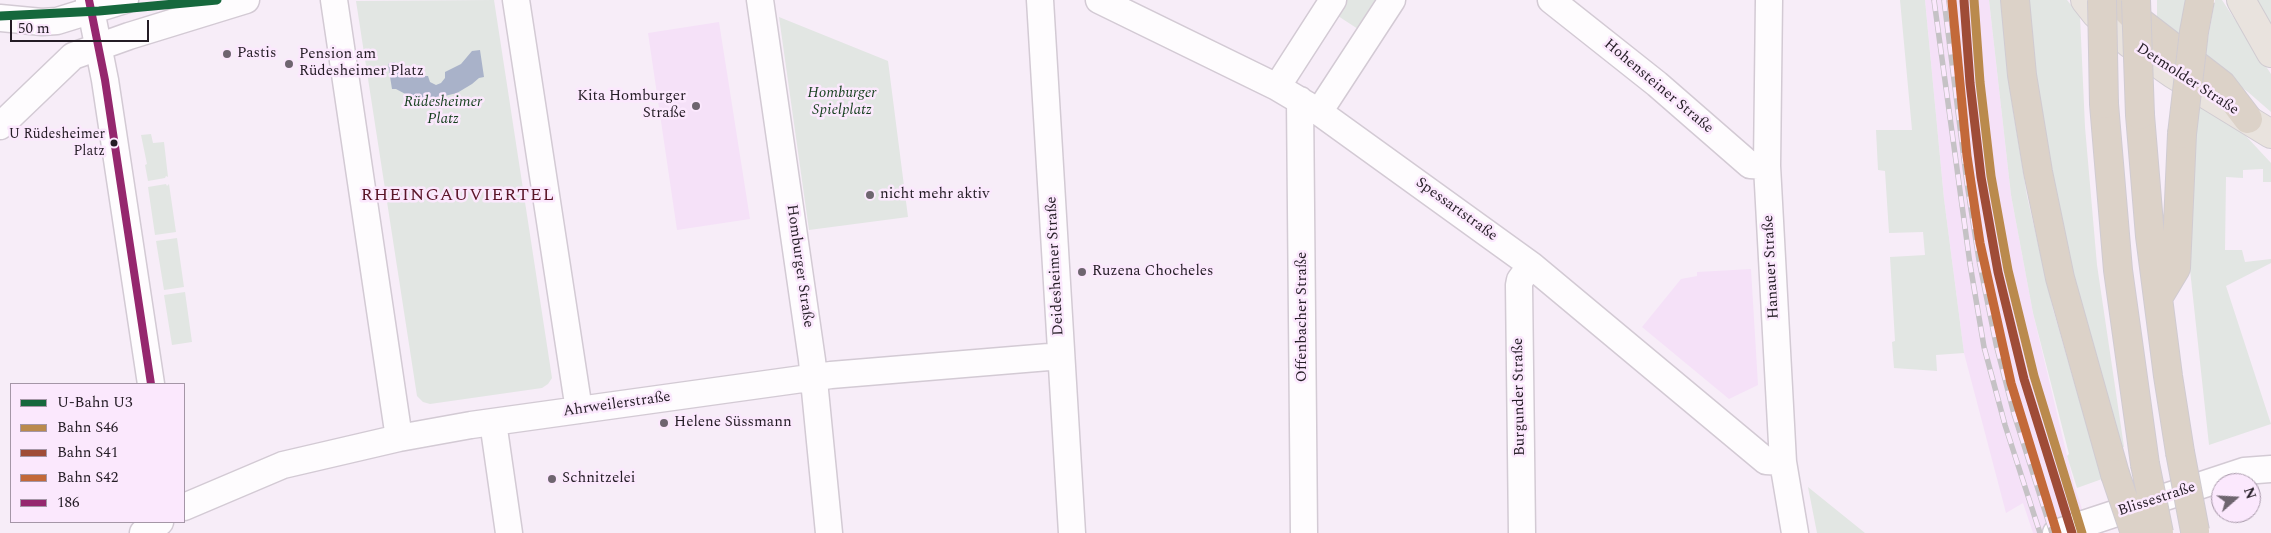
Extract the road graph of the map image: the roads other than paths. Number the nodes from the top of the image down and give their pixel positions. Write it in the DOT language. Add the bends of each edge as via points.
graph roads {
  1 [pos="125,0"];
  2 [pos="246,0"];
  3 [pos="334,0"];
  4 [pos="516,0"];
  5 [pos="760,0"];
  6 [pos="1040,0"];
  7 [pos="1099,0"];
  8 [pos="1333,0"];
  9 [pos="1392,0"];
  10 [pos="1551,0"];
  11 [pos="1769,0"];
  12 [pos="2015,0"];
  13 [pos="2086,0"];
  14 [pos="2102,0"];
  15 [pos="2117,0"];
  16 [pos="2136,0"];
  17 [pos="2200,0"];
  18 [pos="2241,0"];
  19 [pos="90,5"];
  20 [pos="0,18"];
  21 [pos="98,46"];
  22 [pos="2271,53"];
  23 [pos="1277,87"];
  24 [pos="1310,106"];
  25 [pos="2248,120"];
  26 [pos="0,126"];
  27 [pos="2271,134"];
  28 [pos="1767,166"];
  29 [pos="1531,265"];
  30 [pos="2158,298"];
  31 [pos="1061,356"];
  32 [pos="814,378"];
  33 [pos="150,383"];
  34 [pos="579,410"];
  35 [pos="493,422"];
  36 [pos="399,438"];
  37 [pos="2271,454"];
  38 [pos="1783,462"];
  39 [pos="2271,469"];
  40 [pos="2244,471"];
  41 [pos="185,507"];
  42 [pos="158,523"];
  43 [pos="2195,532"];
  44 [pos="143,533"];
  45 [pos="509,533"];
  46 [pos="829,533"];
  47 [pos="1072,533"];
  48 [pos="1304,533"];
  49 [pos="1522,533"];
  50 [pos="1795,533"];
  51 [pos="2056,533"];
  52 [pos="2135,533"];
  53 [pos="2159,533"];
  1 -- 19 [label="street"];
  2 -- 21 [label="street"];
  3 -- 36 [label="street"];
  4 -- 34 [label="street"];
  5 -- 32 [label="street, Homburger Straße"];
  6 -- 31 [label="street, Deidesheimer Straße"];
  7 -- 23 [label="street, Spessartstraße"];
  8 -- 23 [label="street"];
  9 -- 24 [label="street"];
  10 -- 28 [label="street, Hohensteiner Straße" via="1657,84 1750,165"];
  11 -- 28 [label="street, Hanauer Straße"];
  12 -- 52 [label="highway, bridge" via="2022,75 2060,278 2115,474"];
  13 -- 25 [label="main road, Detmolder Straße" via="2096,14 2129,43"];
  14 -- 53 [label="highway, bridge" via="2104,104 2118,270 2145,464"];
  15 -- 25 [label="highway" via="2135,18 2222,85"];
  16 -- 30 [label="highway, bridge" via="2140,115"];
  17 -- 30 [label="highway, bridge" via="2182,134 2177,258 2173,276"];
  18 -- 22 [label="main road"];
  19 -- 20 [label="street" via="57,21"];
  19 -- 21 [label="street"];
  21 -- 26 [label="street" via="73,56 60,66"];
  21 -- 33 [label="street"];
  23 -- 24 [label="street, Spessartstraße"];
  24 -- 29 [label="street, Spessartstraße"];
  24 -- 48 [label="street, Offenbacher Straße"];
  25 -- 27 [label="main road, Detmolder Straße"];
  28 -- 38 [label="street, Hanauer Straße"];
  29 -- 38 [label="street, Spessartstraße" via="1766,461"];
  29 -- 49 [label="street, Burgunder Straße" via="1519,285"];
  30 -- 43 [label="highway, bridge"];
  31 -- 32 [label="street, Ahrweilerstraße"];
  31 -- 47 [label="street, Deidesheimer Straße"];
  32 -- 34 [label="street, Ahrweilerstraße"];
  32 -- 46 [label="street, Homburger Straße"];
  34 -- 35 [label="street, Ahrweilerstraße"];
  35 -- 36 [label="street, Ahrweilerstraße"];
  35 -- 45 [label="street"];
  36 -- 41 [label="street, Ahrweilerstraße" via="283,465"];
  37 -- 40 [label="street, Blissestraße"];
  38 -- 50 [label="street, Hanauer Straße"];
  39 -- 40 [label="street, Blissestraße"];
  40 -- 51 [label="street, Blissestraße"];
  42 -- 44 [label="street"];
}
